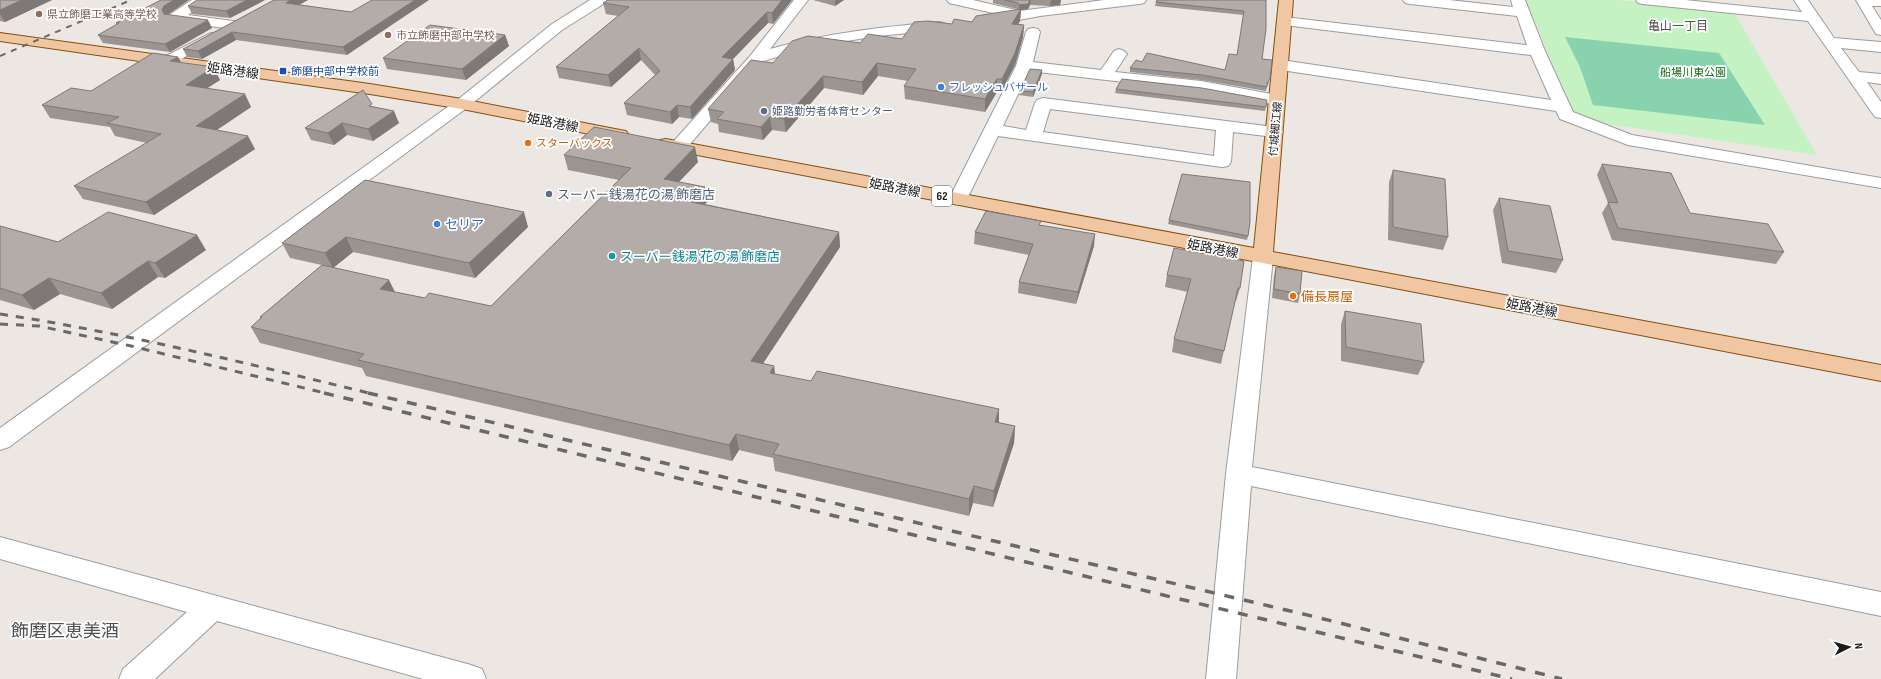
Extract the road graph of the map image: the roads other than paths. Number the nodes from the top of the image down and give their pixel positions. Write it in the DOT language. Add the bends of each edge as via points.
graph roads {
  1 [pos="202,0"];
  2 [pos="600,0"];
  3 [pos="801,0"];
  4 [pos="954,0"];
  5 [pos="1139,0"];
  6 [pos="1286,0"];
  7 [pos="1410,0"];
  8 [pos="1643,0"];
  9 [pos="1801,0"];
  10 [pos="1881,2"];
  11 [pos="1040,6"];
  12 [pos="1520,6"];
  13 [pos="1021,15"];
  14 [pos="1813,17"];
  15 [pos="246,18"];
  16 [pos="1284,21"];
  17 [pos="980,22"];
  18 [pos="957,24"];
  19 [pos="232,25"];
  20 [pos="1881,31"];
  21 [pos="1034,32"];
  22 [pos="0,37"];
  23 [pos="1830,42"];
  24 [pos="1881,47"];
  25 [pos="1537,51"];
  26 [pos="1119,54"];
  27 [pos="756,59"];
  28 [pos="169,60"];
  29 [pos="1281,65"];
  30 [pos="1024,66"];
  31 [pos="1105,75"];
  32 [pos="1854,76"];
  33 [pos="1881,79"];
  34 [pos="1277,100"];
  35 [pos="462,104"];
  36 [pos="1562,107"];
  37 [pos="1881,113"];
  38 [pos="1225,126"];
  39 [pos="993,130"];
  40 [pos="1274,132"];
  41 [pos="1033,136"];
  42 [pos="679,146"];
  43 [pos="1881,183"];
  44 [pos="958,200"];
  45 [pos="1263,257"];
  46 [pos="1881,373"];
  47 [pos="0,441"];
  48 [pos="1239,474"];
  49 [pos="0,548"];
  50 [pos="1881,604"];
  51 [pos="212,607"];
  52 [pos="134,679"];
  53 [pos="471,679"];
  54 [pos="1221,679"];
  1 -- 19 [label="street" via="174,18"];
  2 -- 35 [label="street" via="557,27"];
  3 -- 27 [label="street"];
  4 -- 13 [label="street"];
  5 -- 11 [label="street"];
  6 -- 16 [label="main road, 付城細江線"];
  7 -- 12 [label="street"];
  8 -- 14 [label="street"];
  9 -- 14 [label="street"];
  10 -- 20 [label="street" via="1862,1"];
  11 -- 13 [label="street"];
  12 -- 25 [label="street"];
  13 -- 17 [label="street"];
  14 -- 23 [label="street"];
  15 -- 19 [label="street"];
  16 -- 25 [label="street"];
  16 -- 29 [label="main road, 付城細江線"];
  18 -- 27 [label="street" via="807,43"];
  19 -- 28 [label="street"];
  21 -- 30 [label="street"];
  22 -- 28 [label="main road, 姫路港線 / 62"];
  23 -- 24 [label="street"];
  23 -- 32 [label="street"];
  25 -- 36 [label="street"];
  26 -- 31 [label="street"];
  27 -- 42 [label="street"];
  28 -- 35 [label="main road, 姫路港線 / 62"];
  29 -- 34 [label="main road, 付城細江線"];
  29 -- 36 [label="street"];
  30 -- 31 [label="street"];
  30 -- 39 [label="street"];
  31 -- 34 [label="street" via="1201,86"];
  32 -- 33 [label="street"];
  32 -- 37 [label="street"];
  34 -- 40 [label="main road, 付城細江線"];
  35 -- 42 [label="main road, 姫路港線 / 62"];
  35 -- 47 [label="street"];
  36 -- 43 [label="street" via="1566,115 1628,140"];
  38 -- 40 [label="street"];
  38 -- 41 [label="street" via="1043,103"];
  38 -- 41 [label="street" via="1222,162"];
  39 -- 41 [label="street"];
  39 -- 44 [label="street"];
  40 -- 45 [label="main road, 付城細江線"];
  42 -- 44 [label="main road, 姫路港線 / 62"];
  44 -- 45 [label="main road, 姫路港線 / 62"];
  45 -- 46 [label="main road, 姫路港線 / 62"];
  45 -- 48 [label="street"];
  48 -- 50 [label="street"];
  48 -- 54 [label="street"];
  49 -- 51 [label="street"];
  51 -- 52 [label="street"];
  51 -- 53 [label="street"];
}
